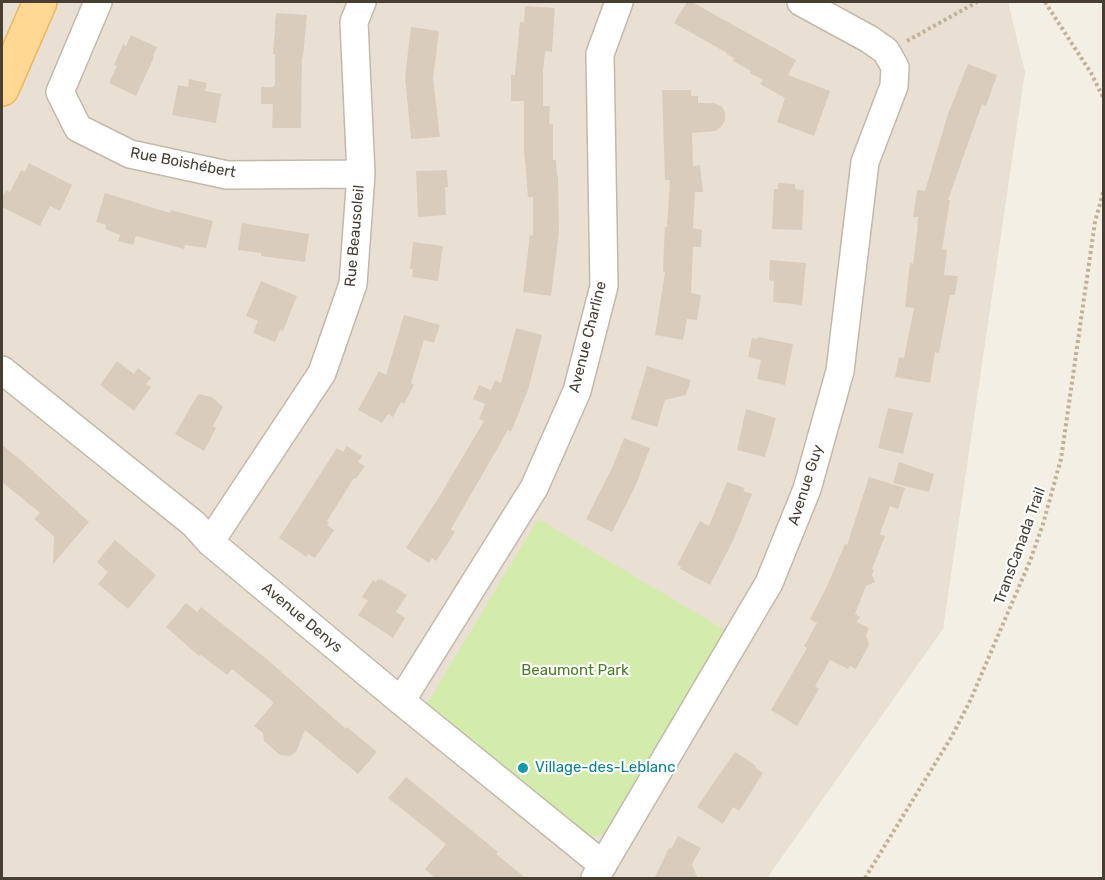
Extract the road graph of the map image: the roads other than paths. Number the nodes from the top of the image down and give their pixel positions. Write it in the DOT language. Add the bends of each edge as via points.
graph roads {
  1 [pos="40,2"];
  2 [pos="98,2"];
  3 [pos="362,2"];
  4 [pos="619,2"];
  5 [pos="801,2"];
  6 [pos="2,88"];
  7 [pos="361,174"];
  8 [pos="2,370"];
  9 [pos="210,542"];
  10 [pos="401,701"];
  11 [pos="599,872"];
  1 -- 6 [label="main road"];
  2 -- 7 [label="street, Rue Boishébert" via="60,92 78,128 130,154 227,175"];
  3 -- 7 [label="street, Rue Beausoleil" via="354,22"];
  4 -- 10 [label="street, Avenue Charline" via="600,54 604,286 577,391 534,488"];
  5 -- 11 [label="street, Avenue Guy" via="869,39 886,51 895,67 894,86 865,162 840,371 807,489 769,583"];
  7 -- 9 [label="street, Rue Beausoleil" via="353,284 322,373"];
  8 -- 9 [label="street, Avenue Denys" via="194,524"];
  9 -- 10 [label="street, Avenue Denys"];
  10 -- 11 [label="street, Avenue Denys"];
}
